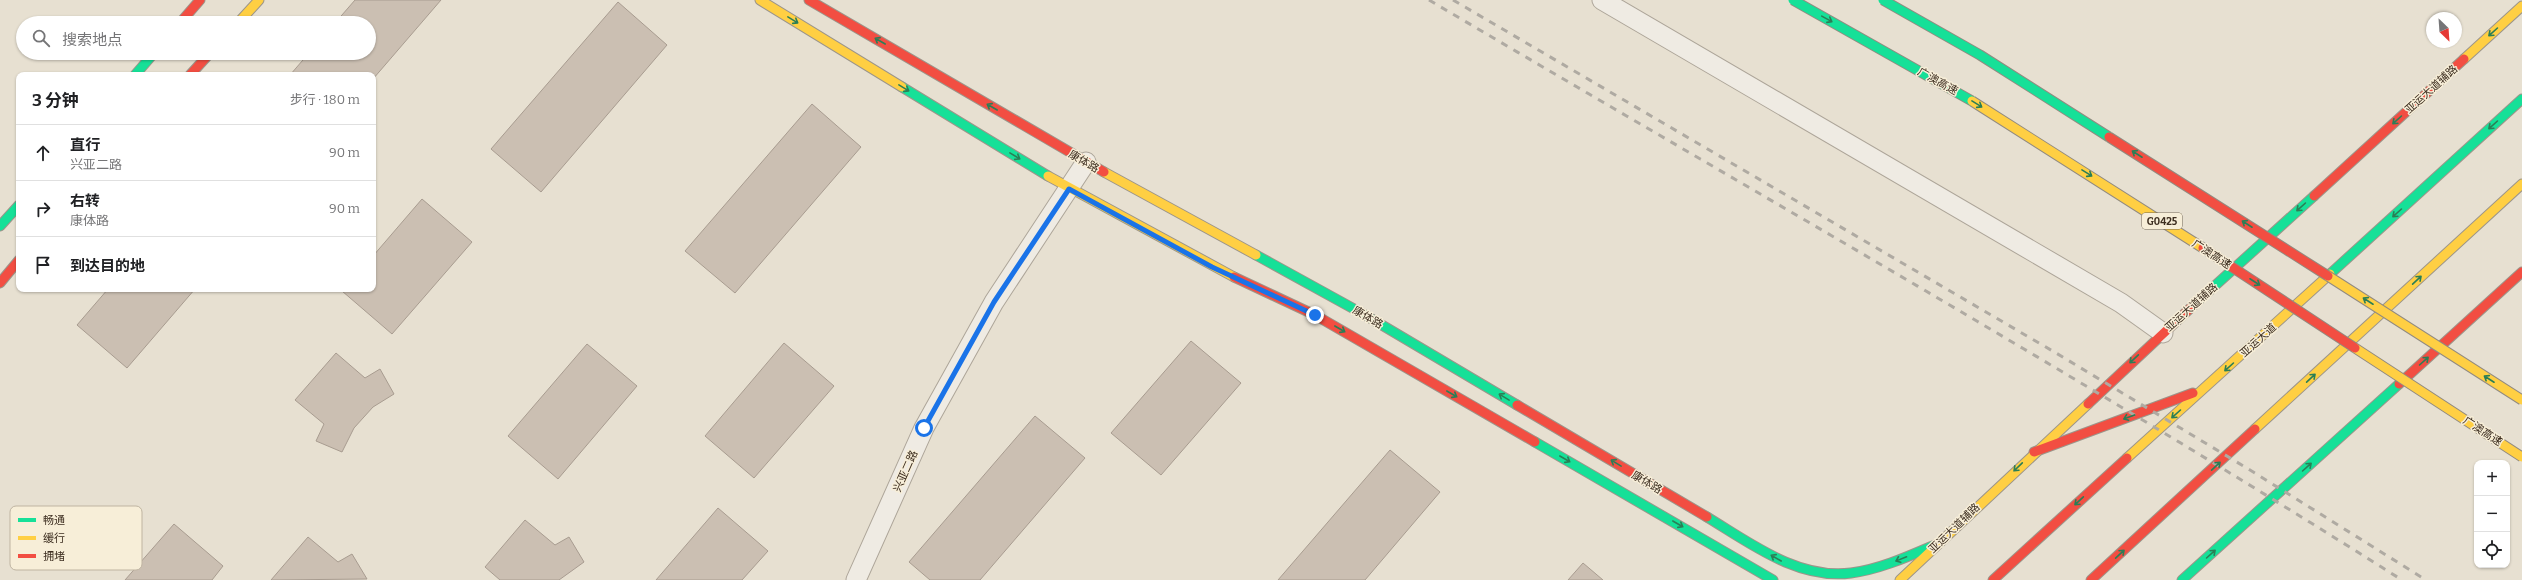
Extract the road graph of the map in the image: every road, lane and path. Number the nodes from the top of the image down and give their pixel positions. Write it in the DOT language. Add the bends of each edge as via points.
graph roads {
  1 [pos="200,0"];
  2 [pos="260,0"];
  3 [pos="760,0"];
  4 [pos="809,0"];
  5 [pos="1602,0"];
  6 [pos="1793,0"];
  7 [pos="1883,0"];
  8 [pos="2522,6"];
  9 [pos="186,16"];
  10 [pos="245,16"];
  11 [pos="148,60"];
  12 [pos="204,60"];
  13 [pos="138,72"];
  14 [pos="193,72"];
  15 [pos="2522,99"];
  16 [pos="1086,162"];
  17 [pos="2522,184"];
  18 [pos="1069,189"];
  19 [pos="16,208"];
  20 [pos="0,226"];
  21 [pos="16,264"];
  22 [pos="2522,272"];
  23 [pos="0,283"];
  24 [pos="2163,333"];
  25 [pos="2205,388"];
  26 [pos="2522,400"];
  27 [pos="2034,452"];
  28 [pos="2522,456"];
  29 [pos="1937,544"];
  30 [pos="856,580"];
  31 [pos="1773,580"];
  32 [pos="1900,580"];
  33 [pos="1993,580"];
  34 [pos="2091,580"];
  35 [pos="2182,580"];
  1 -- 9 [label="main road"];
  2 -- 10 [label="main road"];
  3 -- 18 [label="main road, 康体路, one-way"];
  16 -- 4 [label="main road, 康体路, one-way"];
  5 -- 24 [label="street" via="2121,303"];
  6 -- 28 [label="main road, 广澳高速 / G0425, one-way, bridge" via="1958,92"];
  26 -- 7 [label="main road, one-way, bridge" via="2007,72"];
  8 -- 24 [label="main road, 亚运大道辅路, one-way"];
  11 -- 13 [label="main road"];
  12 -- 14 [label="main road"];
  15 -- 25 [label="main road, 亚运大道, one-way"];
  16 -- 18 [label="street, 兴亚二路"];
  29 -- 16 [label="main road, 康体路, one-way" via="1883,566 1845,575 1820,573 1781,561 1365,315"];
  34 -- 17 [label="main road, one-way"];
  18 -- 30 [label="street, 兴亚二路" via="994,302 924,428"];
  18 -- 31 [label="main road, 康体路, one-way" via="1212,267 1315,315"];
  19 -- 20 [label="main road"];
  21 -- 23 [label="main road"];
  35 -- 22 [label="main road, one-way"];
  24 -- 27 [label="main road, 亚运大道辅路, one-way"];
  25 -- 27 [label="main road, one-way"];
  25 -- 33 [label="main road, 亚运大道, one-way"];
  27 -- 29 [label="main road, 亚运大道辅路, one-way"];
  29 -- 32 [label="main road, 亚运大道辅路"];
}
